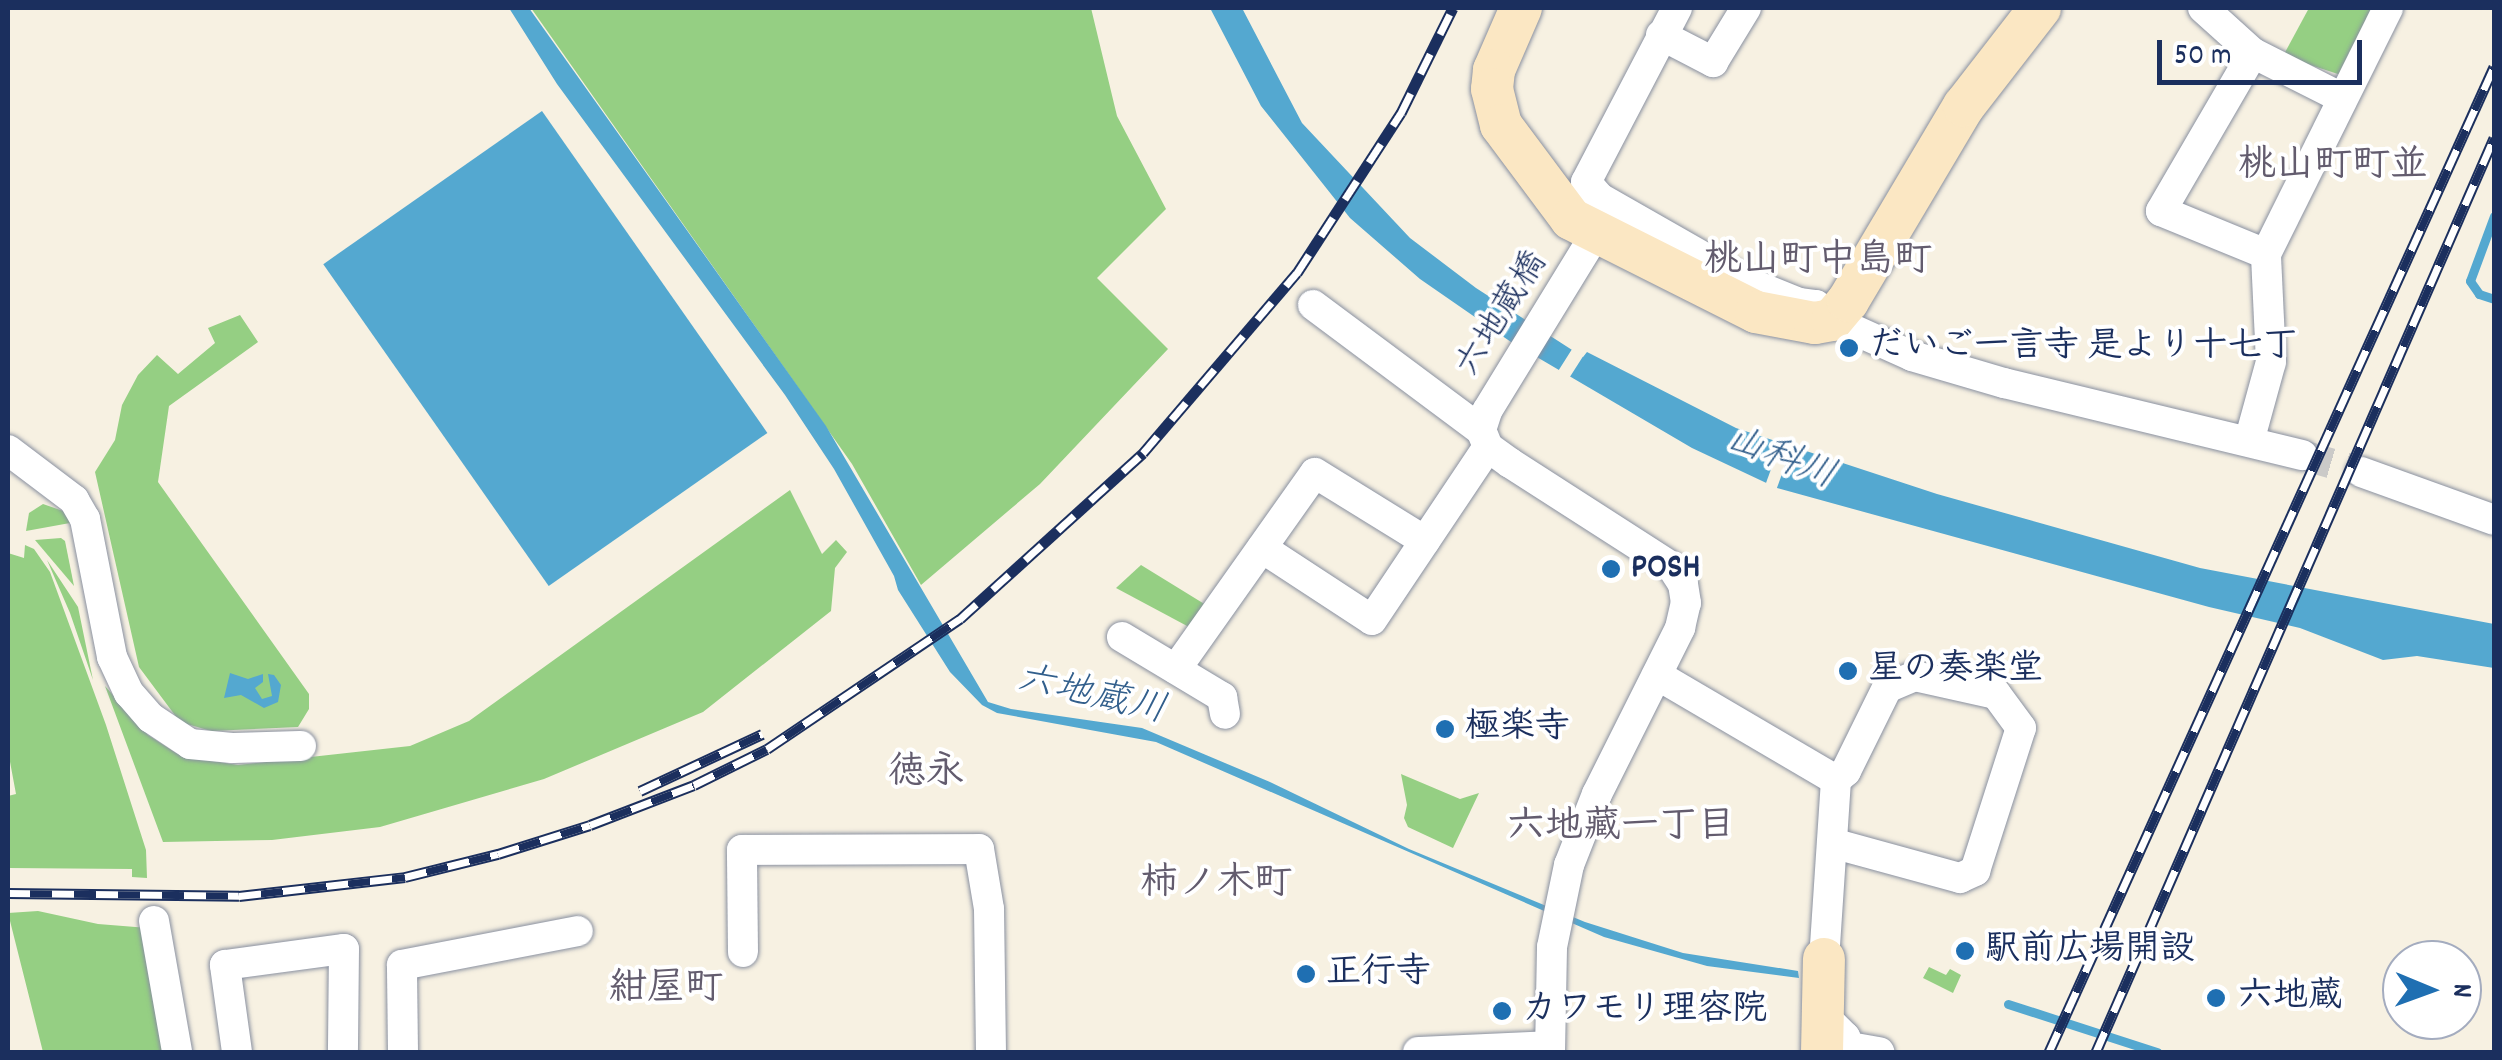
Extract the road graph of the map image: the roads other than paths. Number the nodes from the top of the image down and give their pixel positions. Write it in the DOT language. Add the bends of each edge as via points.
graph roads {
  1 [pos="1521,8"];
  2 [pos="1677,8"];
  3 [pos="1746,8"];
  4 [pos="2040,8"];
  5 [pos="2203,8"];
  6 [pos="2388,8"];
  7 [pos="1661,35"];
  8 [pos="2253,53"];
  9 [pos="2342,98"];
  10 [pos="1589,246"];
  11 [pos="2266,254"];
  12 [pos="1313,305"];
  13 [pos="1832,320"];
  14 [pos="1486,429"];
  15 [pos="2250,438"];
  16 [pos="8,450"];
  17 [pos="2302,454"];
  18 [pos="2361,472"];
  19 [pos="2494,520"];
  20 [pos="1425,542"];
  21 [pos="1262,548"];
  22 [pos="1122,636"];
  23 [pos="1176,669"];
  24 [pos="1657,675"];
  25 [pos="1225,714"];
  26 [pos="301,746"];
  27 [pos="1836,780"];
  28 [pos="1832,843"];
  29 [pos="154,921"];
  30 [pos="578,931"];
  31 [pos="743,952"];
  32 [pos="1822,1005"];
  33 [pos="1550,1050"];
  34 [pos="178,1052"];
  35 [pos="237,1052"];
  36 [pos="343,1052"];
  37 [pos="402,1052"];
  38 [pos="991,1052"];
  39 [pos="1418,1052"];
  40 [pos="1880,1052"];
  1 -- 10 [label="main road" via="1494,70 1501,126"];
  2 -- 7 [label="street"];
  3 -- 7 [label="street" via="1713,62"];
  4 -- 13 [label="main road" via="1964,106"];
  5 -- 8 [label="street"];
  6 -- 9 [label="street"];
  7 -- 13 [label="street" via="1586,182 1600,198 1730,272 1816,305"];
  8 -- 9 [label="street"];
  8 -- 11 [label="street" via="2161,211"];
  9 -- 11 [label="street"];
  10 -- 13 [label="main road" via="1756,312 1797,323"];
  10 -- 14 [label="street, 六地蔵橋"];
  11 -- 15 [label="street" via="2271,362"];
  12 -- 14 [label="street"];
  13 -- 15 [label="street" via="1912,356 2004,383"];
  14 -- 20 [label="street, 六地蔵橋"];
  14 -- 24 [label="street" via="1672,567 1686,603"];
  15 -- 17 [label="street"];
  16 -- 26 [label="street" via="74,500 85,519 112,657 129,693 151,718 190,744"];
  18 -- 19 [label="street"];
  20 -- 21 [label="street" via="1315,473"];
  20 -- 21 [label="street, 六地蔵橋" via="1372,620"];
  21 -- 23 [label="street"];
  22 -- 23 [label="street"];
  23 -- 25 [label="street" via="1222,697"];
  24 -- 27 [label="street"];
  24 -- 33 [label="street" via="1597,794 1561,896 1548,992"];
  27 -- 28 [label="street"];
  27 -- 28 [label="street" via="1887,688 1916,676 1996,694 2022,728 1976,871 1960,878"];
  28 -- 32 [label="street"];
  29 -- 34 [label="street"];
  30 -- 37 [label="street" via="402,965"];
  31 -- 38 [label="street" via="742,850 979,849 989,909"];
  32 -- 40 [label="street" via="1845,1037 1844,1046"];
  33 -- 39 [label="street"];
  35 -- 36 [label="street" via="225,965 344,949"];
}
